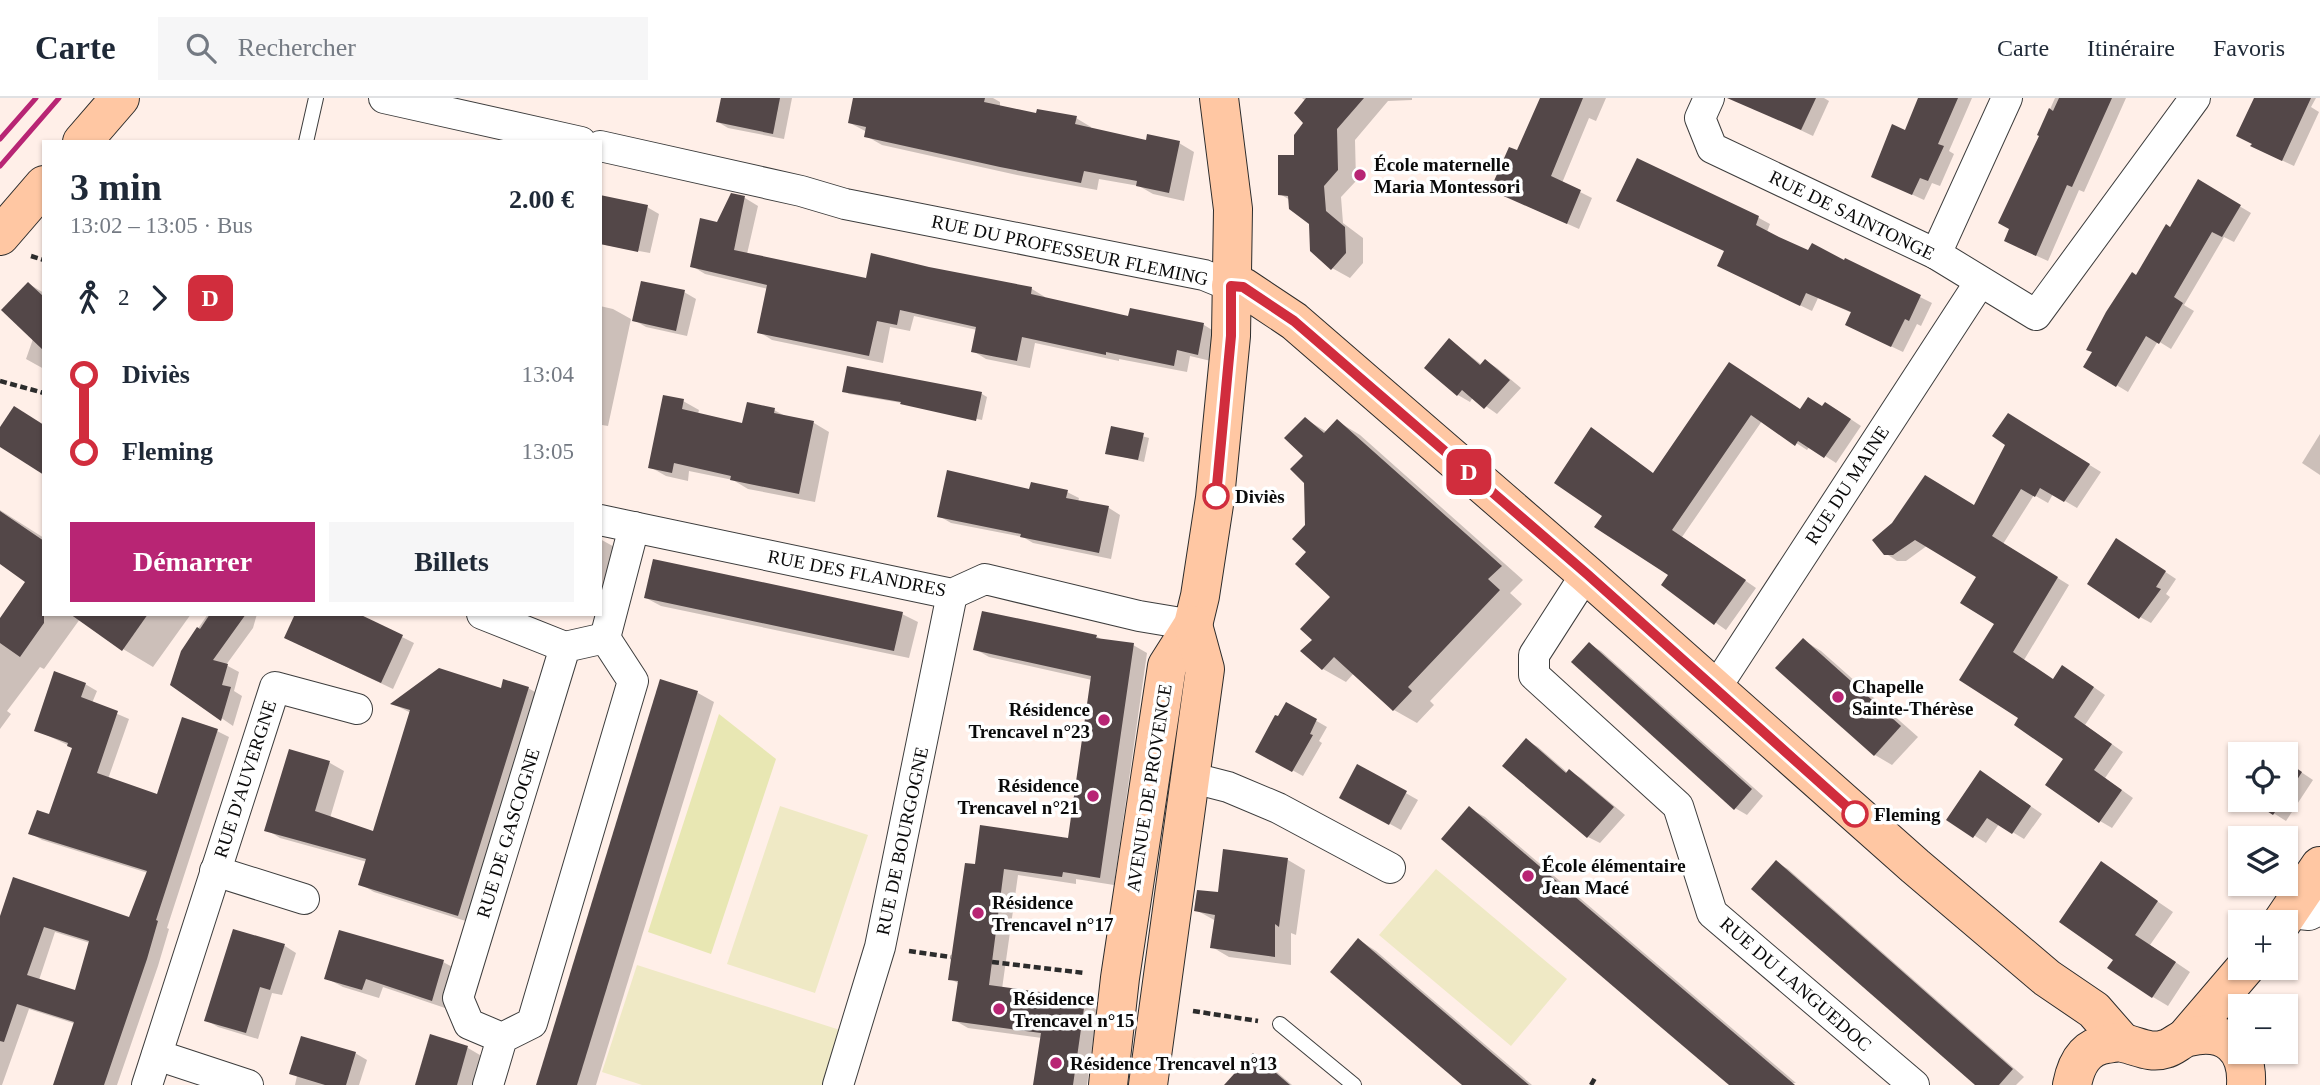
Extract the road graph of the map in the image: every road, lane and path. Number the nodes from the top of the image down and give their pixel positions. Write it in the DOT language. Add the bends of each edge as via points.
graph roads {
  1 [pos="120,98"];
  2 [pos="316,98"];
  3 [pos="384,98"];
  4 [pos="1219,98"];
  5 [pos="1709,98"];
  6 [pos="2007,98"];
  7 [pos="2195,98"];
  8 [pos="84,140"];
  9 [pos="306,140"];
  10 [pos="572,140"];
  11 [pos="602,146"];
  12 [pos="42,187"];
  13 [pos="0,236"];
  14 [pos="1936,254"];
  15 [pos="1980,282"];
  16 [pos="1231,286"];
  17 [pos="0,381"];
  18 [pos="42,392"];
  19 [pos="602,520"];
  20 [pos="634,527"];
  21 [pos="1587,574"];
  22 [pos="952,594"];
  23 [pos="487,616"];
  24 [pos="1193,625"];
  25 [pos="605,638"];
  26 [pos="565,647"];
  27 [pos="1714,689"];
  28 [pos="357,709"];
  29 [pos="1189,777"];
  30 [pos="2320,866"];
  31 [pos="1390,868"];
  32 [pos="215,871"];
  33 [pos="304,899"];
  34 [pos="2298,913"];
  35 [pos="880,947"];
  36 [pos="951,957"];
  37 [pos="992,962"];
  38 [pos="1120,978"];
  39 [pos="2047,978"];
  40 [pos="2234,980"];
  41 [pos="1191,1011"];
  42 [pos="1280,1024"];
  43 [pos="2186,1037"];
  44 [pos="502,1038"];
  45 [pos="2228,1040"];
  46 [pos="2122,1042"];
  47 [pos="157,1055"];
  48 [pos="2246,1064"];
  49 [pos="2075,1074"];
  50 [pos="1595,1079"];
  51 [pos="147,1085"];
  52 [pos="248,1085"];
  53 [pos="488,1085"];
  54 [pos="838,1085"];
  55 [pos="1108,1085"];
  56 [pos="1148,1085"];
  57 [pos="1354,1085"];
  58 [pos="1591,1085"];
  59 [pos="1914,1085"];
  60 [pos="2246,1085"];
  1 -- 8 [label="street"];
  2 -- 9 [label="lane"];
  3 -- 10 [label="street"];
  4 -- 16 [label="street" via="1233,209"];
  5 -- 14 [label="street, RUE DE SAINTONGE" via="1700,118 1712,148"];
  6 -- 14 [label="street"];
  7 -- 15 [label="street, RUE DE SAINTONGE" via="2036,315"];
  11 -- 16 [label="street, RUE DU PROFESSEUR FLEMING" via="845,204 1204,275"];
  12 -- 13 [label="street"];
  14 -- 15 [label="street, RUE DE SAINTONGE"];
  15 -- 27 [label="street, RUE DU MAINE"];
  16 -- 21 [label="street, RUE DU PROFESSEUR FLEMING" via="1243,287 1294,321"];
  16 -- 24 [label="street" via="1231,336 1215,498"];
  17 -- 18 [label="path"];
  19 -- 20 [label="street, RUE DES FLANDRES"];
  20 -- 22 [label="street, RUE DES FLANDRES"];
  20 -- 25 [label="street"];
  21 -- 27 [label="street, RUE DU PROFESSEUR FLEMING"];
  21 -- 59 [label="street, RUE DU LANGUEDOC" via="1534,655 1534,675 1678,806 1712,913"];
  22 -- 24 [label="street, RUE DES FLANDRES" via="985,579"];
  22 -- 35 [label="street, RUE DE BOURGOGNE"];
  23 -- 26 [label="street"];
  24 -- 29 [label="street, AVENUE DE PROVENCE" via="1205,669"];
  24 -- 38 [label="street, AVENUE DE PROVENCE" via="1167,666"];
  25 -- 26 [label="street"];
  25 -- 44 [label="street" via="633,681 531,1023"];
  26 -- 44 [label="street, RUE DE GASCOGNE" via="458,998 469,1024"];
  27 -- 39 [label="street, RUE DU PROFESSEUR FLEMING"];
  28 -- 32 [label="street, RUE D'AUVERGNE" via="275,687"];
  29 -- 31 [label="street" via="1278,808"];
  29 -- 56 [label="street, AVENUE DE PROVENCE"];
  30 -- 34 [label="street"];
  32 -- 33 [label="street, RUE D'AUVERGNE"];
  32 -- 47 [label="street, RUE D'AUVERGNE"];
  35 -- 36 [label="path"];
  35 -- 54 [label="street, RUE DE BOURGOGNE"];
  37 -- 38 [label="path"];
  38 -- 55 [label="street, AVENUE DE PROVENCE"];
  39 -- 46 [label="street, RUE DU PROFESSEUR FLEMING" via="2094,1010"];
  39 -- 49 [label="street, RUE DU PROFESSEUR FLEMING" via="2069,1020"];
  40 -- 43 [label="street"];
  41 -- 42 [label="path"];
  42 -- 57 [label="lane"];
  43 -- 45 [label="street" via="2212,1033"];
  43 -- 46 [label="street" via="2165,1049 2141,1050"];
  44 -- 53 [label="street"];
  46 -- 49 [label="street" via="2096,1046"];
  47 -- 51 [label="street, RUE D'AUVERGNE"];
  47 -- 52 [label="street"];
  48 -- 60 [label="street"];
  50 -- 58 [label="path"];
}
